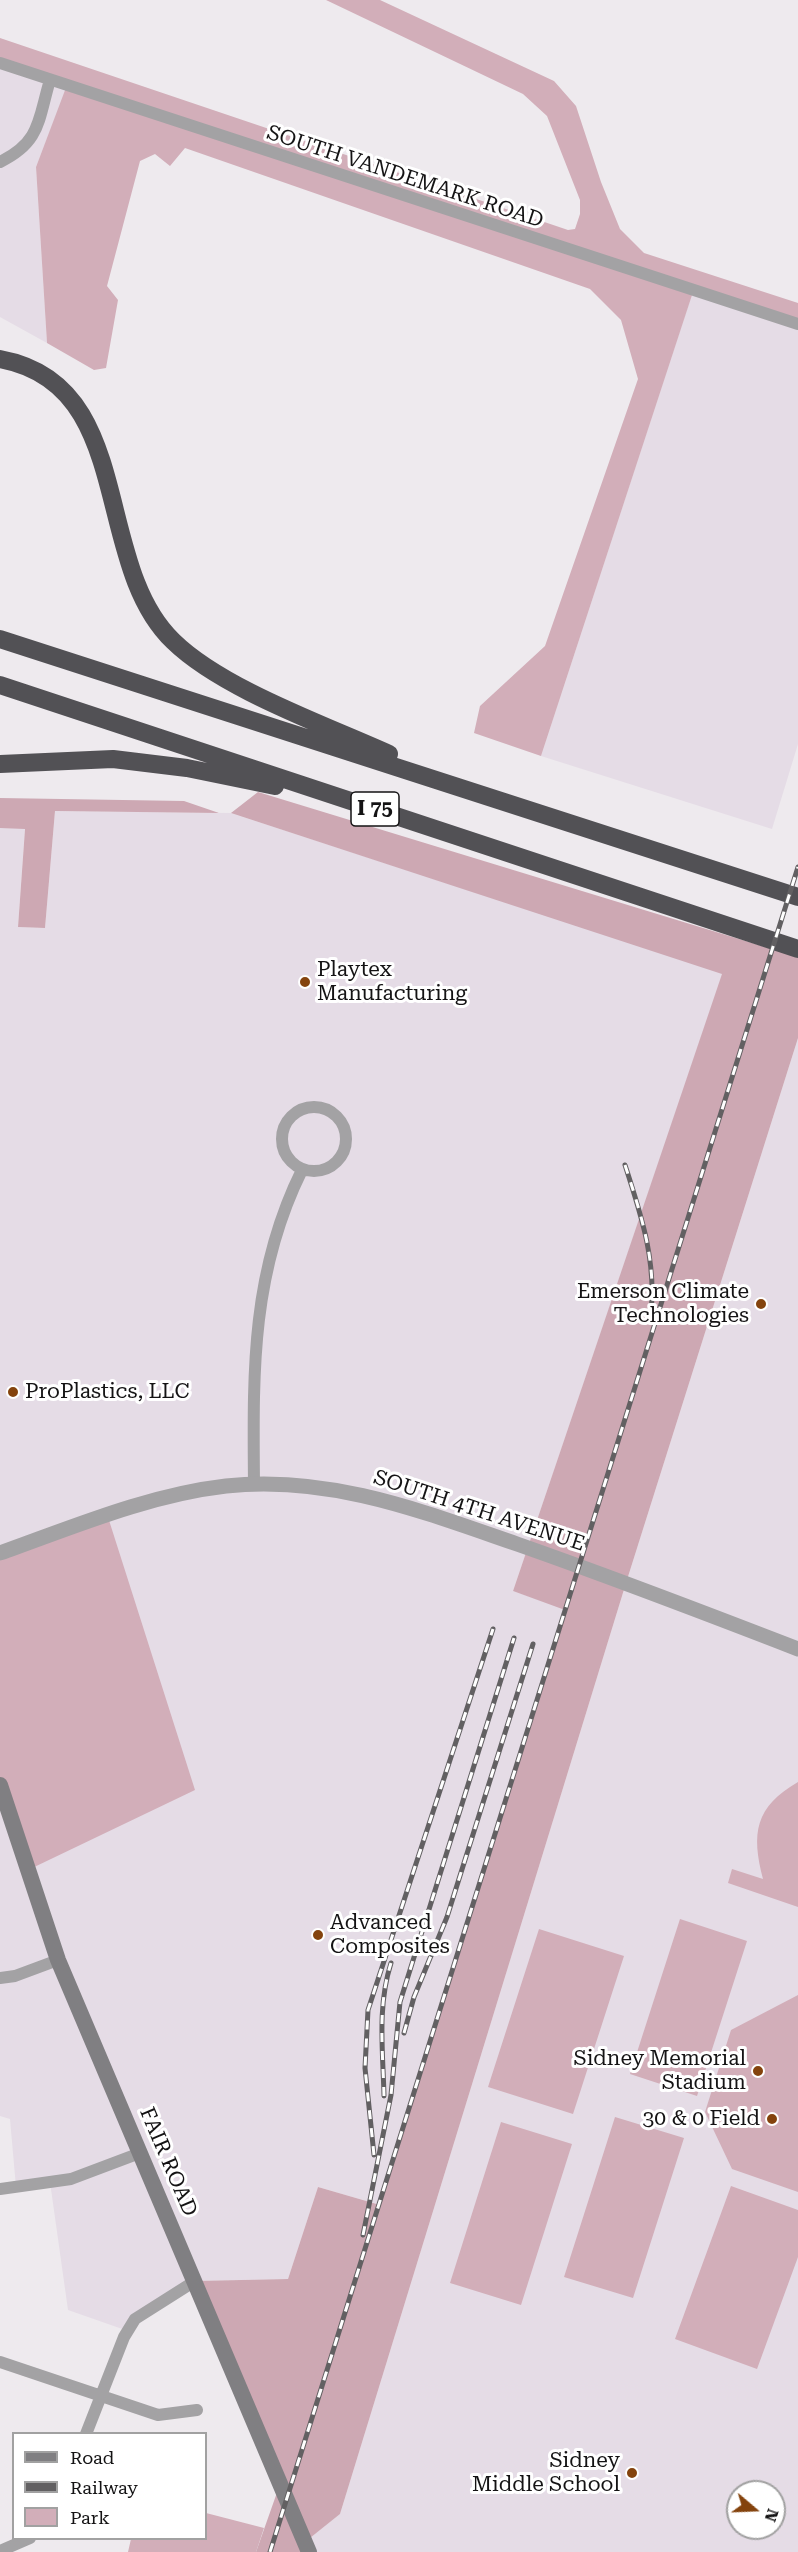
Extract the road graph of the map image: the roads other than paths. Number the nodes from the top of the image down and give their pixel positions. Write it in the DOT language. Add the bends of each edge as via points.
graph roads {
  1 [pos="0,63"];
  2 [pos="50,80"];
  3 [pos="0,162"];
  4 [pos="798,324"];
  5 [pos="0,359"];
  6 [pos="0,639"];
  7 [pos="0,685"];
  8 [pos="0,764"];
  9 [pos="530,810"];
  10 [pos="474,842"];
  11 [pos="798,897"];
  12 [pos="798,949"];
  13 [pos="303,1170"];
  14 [pos="254,1484"];
  15 [pos="0,1553"];
  16 [pos="798,1649"];
  17 [pos="0,1785"];
  18 [pos="58,1960"];
  19 [pos="0,1978"];
  20 [pos="140,2153"];
  21 [pos="0,2189"];
  22 [pos="195,2281"];
  23 [pos="0,2362"];
  24 [pos="100,2396"];
  25 [pos="197,2410"];
  26 [pos="87,2432"];
  27 [pos="25,2540"];
  28 [pos="307,2547"];
  29 [pos="2,2549"];
  1 -- 2 [label="street, SOUTH VANDEMARK ROAD"];
  2 -- 3 [label="street" via="33,138"];
  2 -- 4 [label="street, SOUTH VANDEMARK ROAD"];
  5 -- 9 [label="highway" via="24,363 50,379 86,418 100,454 127,554 146,603 171,640 200,664 275,703 412,764"];
  6 -- 9 [label="highway, I 75"];
  7 -- 10 [label="highway, I 75"];
  8 -- 10 [label="highway" via="113,759 187,768 279,787"];
  9 -- 11 [label="highway, I 75"];
  10 -- 12 [label="highway, I 75"];
  13 -- 13 [label="street" via="313,1172 333,1165 345,1147 343,1124 325,1108 315,1106 295,1112 282,1130 285,1154"];
  13 -- 14 [label="street" via="271,1248 254,1349"];
  14 -- 15 [label="street, SOUTH 4TH AVENUE" via="224,1486 141,1504"];
  14 -- 16 [label="street, SOUTH 4TH AVENUE" via="368,1494 545,1554"];
  17 -- 18 [label="main road, FAIR ROAD"];
  18 -- 19 [label="street"];
  18 -- 20 [label="main road, FAIR ROAD"];
  20 -- 21 [label="street" via="71,2179"];
  20 -- 22 [label="main road, FAIR ROAD"];
  22 -- 24 [label="street" via="135,2319"];
  22 -- 28 [label="main road, FAIR ROAD"];
  23 -- 24 [label="street"];
  24 -- 25 [label="street" via="159,2415"];
  24 -- 26 [label="street"];
  27 -- 29 [label="street"];
}
